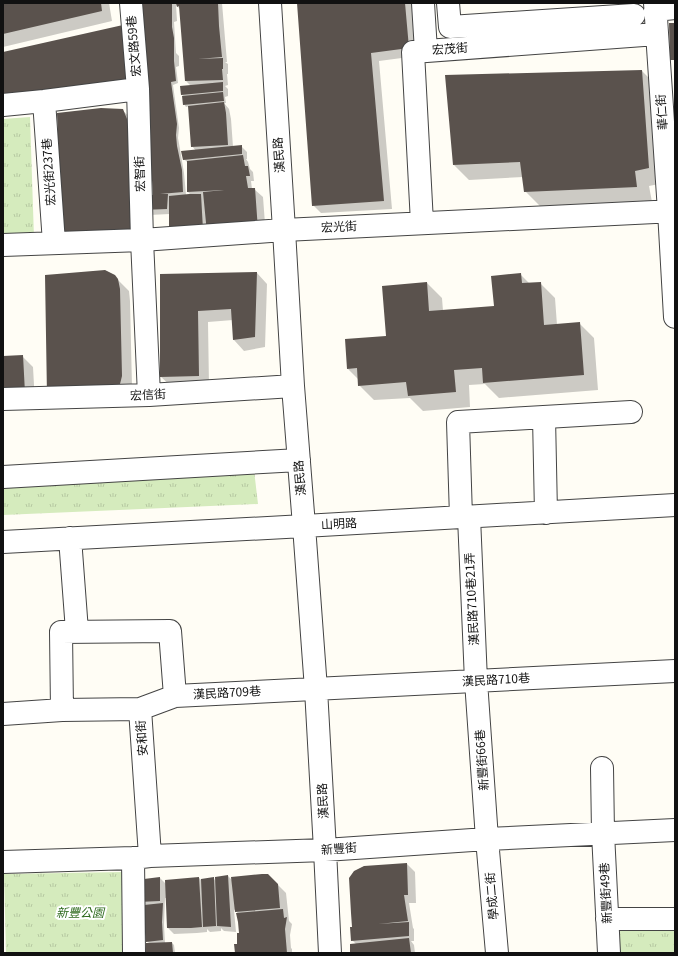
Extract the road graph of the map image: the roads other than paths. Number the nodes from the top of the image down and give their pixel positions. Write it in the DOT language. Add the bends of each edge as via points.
graph roads {
  1 [pos="131,3"];
  2 [pos="270,3"];
  3 [pos="422,3"];
  4 [pos="448,3"];
  5 [pos="662,7"];
  6 [pos="634,18"];
  7 [pos="657,34"];
  8 [pos="426,51"];
  9 [pos="667,72"];
  10 [pos="138,89"];
  11 [pos="44,101"];
  12 [pos="3,105"];
  13 [pos="672,211"];
  14 [pos="422,223"];
  15 [pos="284,230"];
  16 [pos="142,240"];
  17 [pos="54,243"];
  18 [pos="3,245"];
  19 [pos="675,317"];
  20 [pos="293,386"];
  21 [pos="149,395"];
  22 [pos="3,399"];
  23 [pos="631,412"];
  24 [pos="544,417"];
  25 [pos="299,460"];
  26 [pos="3,477"];
  27 [pos="675,505"];
  28 [pos="546,513"];
  29 [pos="465,517"];
  30 [pos="304,526"];
  31 [pos="70,538"];
  32 [pos="3,542"];
  33 [pos="77,631"];
  34 [pos="675,670"];
  35 [pos="476,681"];
  36 [pos="316,689"];
  37 [pos="174,696"];
  38 [pos="140,709"];
  39 [pos="62,710"];
  40 [pos="3,714"];
  41 [pos="602,768"];
  42 [pos="675,830"];
  43 [pos="603,833"];
  44 [pos="487,839"];
  45 [pos="325,850"];
  46 [pos="141,857"];
  47 [pos="3,862"];
  48 [pos="607,919"];
  49 [pos="675,919"];
  50 [pos="134,953"];
  51 [pos="330,953"];
  52 [pos="497,953"];
  53 [pos="609,953"];
  1 -- 10 [label="street, 宏文路59巷"];
  2 -- 15 [label="street, 漢民路"];
  3 -- 8 [label="street"];
  4 -- 6 [label="street" via="450,27"];
  5 -- 7 [label="street, 華仁街"];
  6 -- 7 [label="street, 宏茂街"];
  6 -- 8 [label="street, 宏茂街"];
  7 -- 9 [label="street, 華仁街"];
  8 -- 14 [label="street, 宏茂街" via="413,52"];
  9 -- 13 [label="street, 華仁街"];
  10 -- 11 [label="street"];
  10 -- 16 [label="street, 宏智街"];
  11 -- 12 [label="street"];
  11 -- 17 [label="street, 宏光街237巷"];
  13 -- 14 [label="street, 宏光街"];
  13 -- 19 [label="street, 華仁街"];
  14 -- 15 [label="street, 宏光街"];
  15 -- 16 [label="street, 宏光街"];
  15 -- 20 [label="street, 漢民路"];
  16 -- 17 [label="street, 宏光街"];
  16 -- 21 [label="street, 宏智街"];
  17 -- 18 [label="street, 宏光街"];
  20 -- 21 [label="street, 宏信街"];
  20 -- 25 [label="street, 漢民路"];
  21 -- 22 [label="street, 宏信街"];
  23 -- 24 [label="street"];
  24 -- 28 [label="street"];
  24 -- 29 [label="street, 漢民路710巷21弄" via="458,422"];
  25 -- 26 [label="street"];
  25 -- 30 [label="street, 漢民路"];
  27 -- 28 [label="street, 山明路"];
  28 -- 29 [label="street, 山明路"];
  29 -- 30 [label="street, 山明路"];
  29 -- 35 [label="street, 漢民路710巷21弄"];
  30 -- 31 [label="street, 山明路"];
  30 -- 36 [label="street, 漢民路"];
  31 -- 32 [label="street, 山明路"];
  31 -- 33 [label="street"];
  33 -- 37 [label="street" via="170,631"];
  33 -- 39 [label="street" via="61,632"];
  34 -- 35 [label="street, 漢民路710巷"];
  35 -- 36 [label="street, 漢民路710巷"];
  35 -- 44 [label="street, 新豐街66巷"];
  36 -- 37 [label="street, 漢民路709巷"];
  36 -- 45 [label="street, 漢民路"];
  37 -- 38 [label="street, 漢民路709巷"];
  38 -- 39 [label="street, 安和街"];
  38 -- 46 [label="street, 安和街"];
  39 -- 40 [label="street, 安和街"];
  41 -- 43 [label="street, 新豐街49巷"];
  42 -- 43 [label="street, 新豐街"];
  43 -- 44 [label="street, 新豐街"];
  43 -- 48 [label="street, 新豐街49巷"];
  44 -- 45 [label="street, 新豐街"];
  44 -- 52 [label="street, 學成二街"];
  45 -- 46 [label="street, 新豐街"];
  45 -- 51 [label="street, 漢民路"];
  46 -- 47 [label="street, 新豐街"];
  46 -- 50 [label="street, 安和街"];
  48 -- 49 [label="street"];
  48 -- 53 [label="street, 新豐街49巷"];
}
